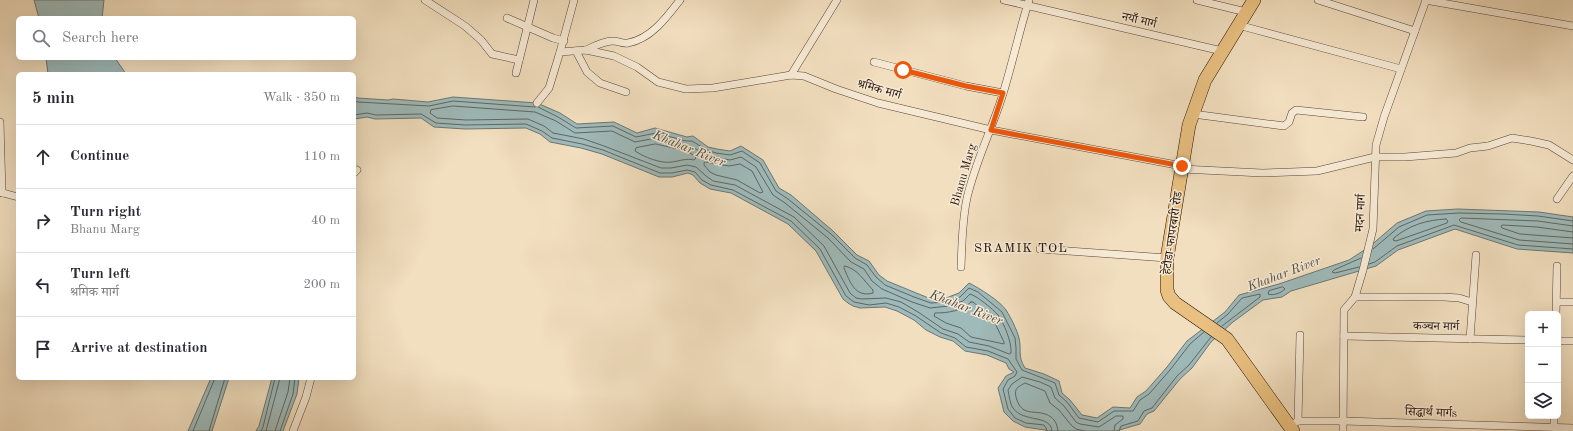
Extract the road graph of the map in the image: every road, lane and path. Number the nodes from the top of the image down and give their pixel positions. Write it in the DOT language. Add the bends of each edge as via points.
graph roads {
  1 [pos="425,0"];
  2 [pos="534,0"];
  3 [pos="574,0"];
  4 [pos="680,0"];
  5 [pos="837,0"];
  6 [pos="1004,0"];
  7 [pos="1197,0"];
  8 [pos="1254,0"];
  9 [pos="1318,0"];
  10 [pos="1426,0"];
  11 [pos="1028,3"];
  12 [pos="1246,12"];
  13 [pos="507,18"];
  14 [pos="1238,25"];
  15 [pos="1573,26"];
  16 [pos="528,27"];
  17 [pos="1415,32"];
  18 [pos="564,41"];
  19 [pos="586,50"];
  20 [pos="576,51"];
  21 [pos="560,52"];
  22 [pos="1222,52"];
  23 [pos="519,60"];
  24 [pos="874,62"];
  25 [pos="1401,69"];
  26 [pos="516,73"];
  27 [pos="791,75"];
  28 [pos="626,92"];
  29 [pos="1003,93"];
  30 [pos="537,103"];
  31 [pos="1193,114"];
  32 [pos="1363,117"];
  33 [pos="0,122"];
  34 [pos="991,130"];
  35 [pos="1375,157"];
  36 [pos="1573,160"];
  37 [pos="1182,167"];
  38 [pos="1573,176"];
  39 [pos="1,192"];
  40 [pos="16,196"];
  41 [pos="1557,199"];
  42 [pos="1040,249"];
  43 [pos="1476,254"];
  44 [pos="1167,258"];
  45 [pos="1557,266"];
  46 [pos="961,267"];
  47 [pos="1355,297"];
  48 [pos="1472,302"];
  49 [pos="1556,302"];
  50 [pos="1573,302"];
  51 [pos="1556,311"];
  52 [pos="1300,335"];
  53 [pos="1344,336"];
  54 [pos="1470,339"];
  55 [pos="1525,340"];
  56 [pos="1561,341"];
  57 [pos="1573,341"];
  58 [pos="310,380"];
  59 [pos="1554,419"];
  60 [pos="1343,421"];
  61 [pos="1294,426"];
  62 [pos="1554,427"];
  63 [pos="1573,428"];
  64 [pos="293,431"];
  65 [pos="1343,431"];
  1 -- 23 [label="street" via="465,26 492,54"];
  2 -- 16 [label="street"];
  3 -- 18 [label="street"];
  4 -- 19 [label="street" via="663,22 639,39 627,44 611,41"];
  5 -- 27 [label="street"];
  6 -- 11 [label="street, नयाँ मार्ग"];
  7 -- 12 [label="street"];
  8 -- 12 [label="highway, हेटौडा-फापरबारी रोड"];
  9 -- 17 [label="street"];
  10 -- 15 [label="street"];
  10 -- 17 [label="street, मदन मार्ग"];
  11 -- 22 [label="street, नयाँ मार्ग"];
  11 -- 29 [label="street, Bhanu Marg"];
  12 -- 14 [label="highway, हेटौडा-फापरबारी रोड"];
  13 -- 16 [label="street"];
  14 -- 22 [label="highway, हेटौडा-फापरबारी रोड"];
  14 -- 25 [label="street"];
  16 -- 18 [label="street"];
  16 -- 23 [label="street"];
  17 -- 25 [label="street, मदन मार्ग"];
  18 -- 21 [label="street"];
  19 -- 20 [label="street, श्रमिक मार्ग"];
  19 -- 27 [label="street, श्रमिक मार्ग" via="614,56 637,67 658,82 686,89 713,88"];
  20 -- 21 [label="street, श्रमिक मार्ग"];
  20 -- 28 [label="street" via="587,72 600,83"];
  21 -- 30 [label="street" via="549,88"];
  22 -- 31 [label="highway, हेटौडा-फापरबारी रोड" via="1205,80"];
  23 -- 26 [label="street"];
  24 -- 29 [label="street"];
  25 -- 35 [label="street, मदन मार्ग" via="1384,117"];
  27 -- 34 [label="street, श्रमिक मार्ग" via="804,76 878,103"];
  29 -- 34 [label="street, Bhanu Marg"];
  31 -- 32 [label="street" via="1284,126 1296,110"];
  31 -- 37 [label="highway, हेटौडा-फापरबारी रोड"];
  33 -- 39 [label="street"];
  34 -- 37 [label="street, श्रमिक मार्ग"];
  34 -- 46 [label="street, Bhanu Marg" via="980,152 967,197 962,225"];
  35 -- 36 [label="street, श्रमिक मार्ग" via="1456,153 1512,138 1549,145"];
  35 -- 37 [label="street, श्रमिक मार्ग" via="1317,171 1262,173"];
  35 -- 47 [label="street, मदन मार्ग" via="1373,229"];
  37 -- 44 [label="highway, हेटौडा-फापरबारी रोड"];
  38 -- 41 [label="street"];
  39 -- 40 [label="street"];
  42 -- 44 [label="street"];
  43 -- 48 [label="street"];
  44 -- 61 [label="highway, हेटौडा-फापरबारी रोड" via="1169,296 1175,303 1227,339"];
  45 -- 49 [label="street"];
  47 -- 48 [label="street" via="1444,297"];
  47 -- 53 [label="street, मदन मार्ग" via="1344,310"];
  48 -- 54 [label="street"];
  49 -- 50 [label="street"];
  49 -- 51 [label="street"];
  52 -- 61 [label="street"];
  53 -- 54 [label="street, कञ्चन मार्ग"];
  53 -- 60 [label="street, मदन मार्ग"];
  54 -- 55 [label="street, कञ्चन मार्ग"];
  56 -- 57 [label="street"];
  58 -- 64 [label="street"];
  59 -- 62 [label="street"];
  60 -- 61 [label="street, सिद्धार्थ मार्गs"];
  60 -- 62 [label="street, सिद्धार्थ मार्गs"];
  60 -- 65 [label="street, मदन मार्ग"];
  62 -- 63 [label="street, सिद्धार्थ मार्गs"];
}
